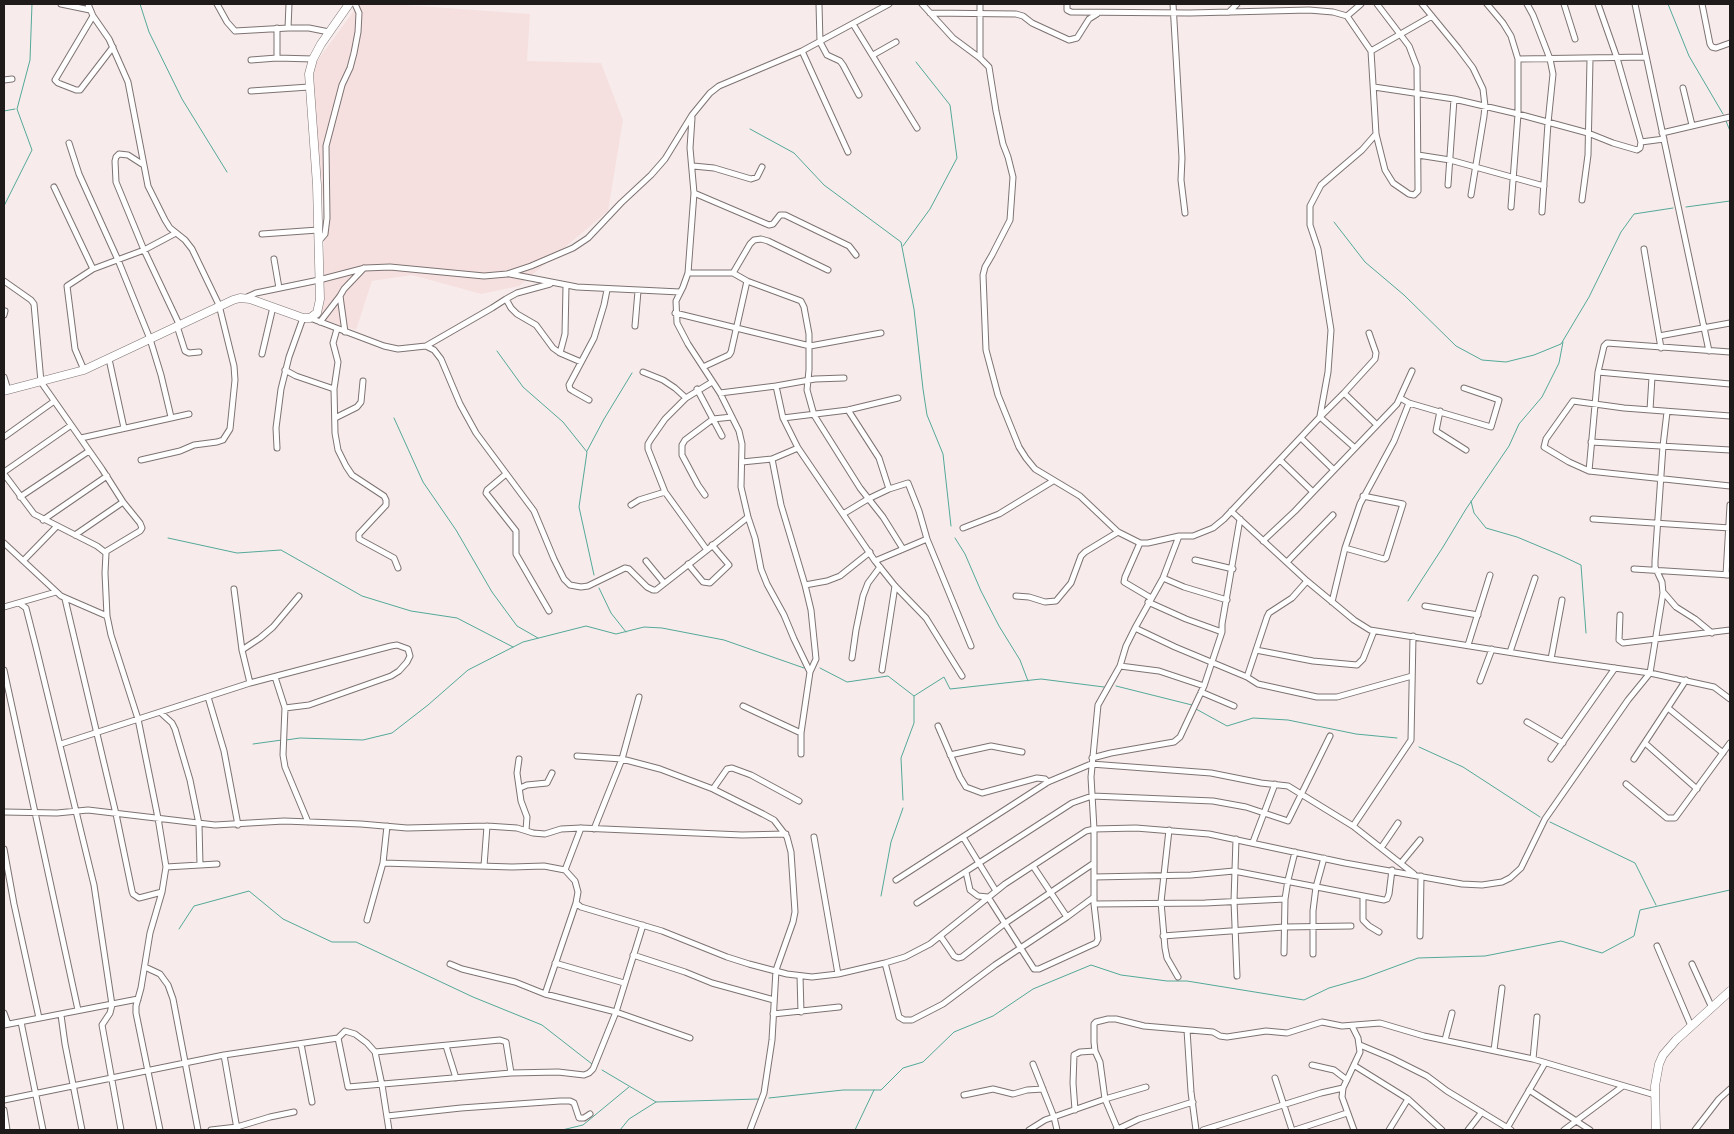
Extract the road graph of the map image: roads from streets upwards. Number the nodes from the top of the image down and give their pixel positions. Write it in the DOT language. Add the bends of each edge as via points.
graph roads {
  1 [pos="61,4"];
  2 [pos="88,4"];
  3 [pos="217,4"];
  4 [pos="289,4"];
  5 [pos="349,4"];
  6 [pos="355,4"];
  7 [pos="819,4"];
  8 [pos="889,4"];
  9 [pos="922,4"];
  10 [pos="980,4"];
  11 [pos="1066,4"];
  12 [pos="1172,4"];
  13 [pos="1237,4"];
  14 [pos="1306,4"];
  15 [pos="1361,4"];
  16 [pos="1377,4"];
  17 [pos="1422,4"];
  18 [pos="1487,4"];
  19 [pos="1527,4"];
  20 [pos="1564,4"];
  21 [pos="1598,4"];
  22 [pos="1635,4"];
  23 [pos="1702,4"];
  24 [pos="90,10"];
  25 [pos="1309,10"];
  26 [pos="1172,12"];
  27 [pos="1229,12"];
  28 [pos="930,13"];
  29 [pos="980,13"];
  30 [pos="1102,13"];
  31 [pos="93,16"];
  32 [pos="1347,16"];
  33 [pos="1432,16"];
  34 [pos="853,24"];
  35 [pos="276,28"];
  36 [pos="288,28"];
  37 [pos="329,32"];
  38 [pos="1400,33"];
  39 [pos="1575,39"];
  40 [pos="820,42"];
  41 [pos="896,42"];
  42 [pos="1730,43"];
  43 [pos="113,47"];
  44 [pos="802,51"];
  45 [pos="1371,51"];
  46 [pos="873,55"];
  47 [pos="1646,57"];
  48 [pos="277,58"];
  49 [pos="980,58"];
  50 [pos="1617,58"];
  51 [pos="313,59"];
  52 [pos="1518,59"];
  53 [pos="1550,59"];
  54 [pos="1590,59"];
  55 [pos="252,60"];
  56 [pos="12,79"];
  57 [pos="4,80"];
  58 [pos="309,87"];
  59 [pos="1374,87"];
  60 [pos="1683,88"];
  61 [pos="251,91"];
  62 [pos="1418,92"];
  63 [pos="859,96"];
  64 [pos="1454,99"];
  65 [pos="1485,106"];
  66 [pos="1518,114"];
  67 [pos="692,115"];
  68 [pos="1730,116"];
  69 [pos="1548,123"];
  70 [pos="1692,125"];
  71 [pos="917,128"];
  72 [pos="1588,133"];
  73 [pos="1376,134"];
  74 [pos="1663,136"];
  75 [pos="1641,142"];
  76 [pos="69,143"];
  77 [pos="848,152"];
  78 [pos="1418,155"];
  79 [pos="1450,160"];
  80 [pos="143,164"];
  81 [pos="693,166"];
  82 [pos="762,167"];
  83 [pos="1475,168"];
  84 [pos="1514,178"];
  85 [pos="1448,185"];
  86 [pos="1544,186"];
  87 [pos="54,187"];
  88 [pos="694,193"];
  89 [pos="1471,195"];
  90 [pos="1582,200"];
  91 [pos="1511,208"];
  92 [pos="1542,212"];
  93 [pos="1185,213"];
  94 [pos="318,230"];
  95 [pos="176,233"];
  96 [pos="262,234"];
  97 [pos="319,241"];
  98 [pos="1644,249"];
  99 [pos="144,250"];
  100 [pos="856,255"];
  101 [pos="274,259"];
  102 [pos="118,260"];
  103 [pos="365,268"];
  104 [pos="93,269"];
  105 [pos="828,270"];
  106 [pos="688,273"];
  107 [pos="733,273"];
  108 [pos="507,274"];
  109 [pos="319,280"];
  110 [pos="4,281"];
  111 [pos="747,281"];
  112 [pos="552,283"];
  113 [pos="566,286"];
  114 [pos="279,288"];
  115 [pos="607,290"];
  116 [pos="638,291"];
  117 [pos="680,292"];
  118 [pos="340,296"];
  119 [pos="244,298"];
  120 [pos="506,299"];
  121 [pos="219,305"];
  122 [pos="273,307"];
  123 [pos="676,313"];
  124 [pos="306,318"];
  125 [pos="320,322"];
  126 [pos="1730,323"];
  127 [pos="178,325"];
  128 [pos="635,326"];
  129 [pos="736,326"];
  130 [pos="1703,328"];
  131 [pos="337,329"];
  132 [pos="345,332"];
  133 [pos="881,333"];
  134 [pos="1369,333"];
  135 [pos="1659,336"];
  136 [pos="150,339"];
  137 [pos="426,346"];
  138 [pos="810,346"];
  139 [pos="1661,348"];
  140 [pos="1709,351"];
  141 [pos="199,352"];
  142 [pos="1730,352"];
  143 [pos="560,353"];
  144 [pos="262,354"];
  145 [pos="109,359"];
  146 [pos="581,362"];
  147 [pos="703,367"];
  148 [pos="84,370"];
  149 [pos="285,370"];
  150 [pos="1412,371"];
  151 [pos="643,372"];
  152 [pos="1598,372"];
  153 [pos="4,377"];
  154 [pos="1652,377"];
  155 [pos="844,378"];
  156 [pos="808,380"];
  157 [pos="364,381"];
  158 [pos="41,382"];
  159 [pos="712,382"];
  160 [pos="1730,384"];
  161 [pos="776,386"];
  162 [pos="1464,388"];
  163 [pos="334,389"];
  164 [pos="698,389"];
  165 [pos="6,390"];
  166 [pos="720,393"];
  167 [pos="1344,393"];
  168 [pos="686,398"];
  169 [pos="898,398"];
  170 [pos="1400,398"];
  171 [pos="589,400"];
  172 [pos="53,402"];
  173 [pos="1409,403"];
  174 [pos="1595,405"];
  175 [pos="848,410"];
  176 [pos="1650,410"];
  177 [pos="1440,411"];
  178 [pos="1667,412"];
  179 [pos="188,414"];
  180 [pos="814,415"];
  181 [pos="1320,416"];
  182 [pos="1730,416"];
  183 [pos="171,417"];
  184 [pos="732,417"];
  185 [pos="335,418"];
  186 [pos="783,418"];
  187 [pos="713,419"];
  188 [pos="1377,425"];
  189 [pos="70,426"];
  190 [pos="124,428"];
  191 [pos="722,436"];
  192 [pos="4,437"];
  193 [pos="80,438"];
  194 [pos="1301,438"];
  195 [pos="1591,442"];
  196 [pos="1662,446"];
  197 [pos="277,448"];
  198 [pos="798,448"];
  199 [pos="1355,448"];
  200 [pos="1466,450"];
  201 [pos="1730,450"];
  202 [pos="89,451"];
  203 [pos="772,459"];
  204 [pos="141,460"];
  205 [pos="1280,460"];
  206 [pos="742,462"];
  207 [pos="1334,470"];
  208 [pos="1589,471"];
  209 [pos="4,473"];
  210 [pos="506,474"];
  211 [pos="107,476"];
  212 [pos="1660,478"];
  213 [pos="1053,481"];
  214 [pos="1730,486"];
  215 [pos="890,489"];
  216 [pos="665,492"];
  217 [pos="1313,492"];
  218 [pos="706,495"];
  219 [pos="1363,496"];
  220 [pos="20,497"];
  221 [pos="868,499"];
  222 [pos="123,502"];
  223 [pos="631,505"];
  224 [pos="1730,506"];
  225 [pos="1231,511"];
  226 [pos="844,514"];
  227 [pos="1333,515"];
  228 [pos="748,517"];
  229 [pos="1593,519"];
  230 [pos="44,520"];
  231 [pos="1240,520"];
  232 [pos="1657,523"];
  233 [pos="57,526"];
  234 [pos="963,528"];
  235 [pos="1730,528"];
  236 [pos="1118,532"];
  237 [pos="75,535"];
  238 [pos="1180,536"];
  239 [pos="927,539"];
  240 [pos="1263,541"];
  241 [pos="4,543"];
  242 [pos="1140,543"];
  243 [pos="712,545"];
  244 [pos="1345,548"];
  245 [pos="904,549"];
  246 [pos="707,550"];
  247 [pos="105,552"];
  248 [pos="870,552"];
  249 [pos="24,560"];
  250 [pos="1195,560"];
  251 [pos="646,561"];
  252 [pos="875,561"];
  253 [pos="1287,562"];
  254 [pos="688,564"];
  255 [pos="880,567"];
  256 [pos="398,568"];
  257 [pos="1233,569"];
  258 [pos="1634,569"];
  259 [pos="1657,571"];
  260 [pos="1490,575"];
  261 [pos="1728,575"];
  262 [pos="1163,578"];
  263 [pos="1535,578"];
  264 [pos="1307,581"];
  265 [pos="664,583"];
  266 [pos="805,585"];
  267 [pos="895,586"];
  268 [pos="234,589"];
  269 [pos="56,592"];
  270 [pos="1663,593"];
  271 [pos="299,596"];
  272 [pos="1016,596"];
  273 [pos="65,599"];
  274 [pos="30,600"];
  275 [pos="1150,600"];
  276 [pos="1227,600"];
  277 [pos="1562,600"];
  278 [pos="1332,602"];
  279 [pos="19,603"];
  280 [pos="1425,606"];
  281 [pos="4,607"];
  282 [pos="26,608"];
  283 [pos="549,612"];
  284 [pos="1478,614"];
  285 [pos="1620,615"];
  286 [pos="107,616"];
  287 [pos="1135,628"];
  288 [pos="1730,630"];
  289 [pos="1374,631"];
  290 [pos="1222,632"];
  291 [pos="1712,633"];
  292 [pos="1413,636"];
  293 [pos="1656,640"];
  294 [pos="1468,645"];
  295 [pos="971,646"];
  296 [pos="1492,649"];
  297 [pos="242,650"];
  298 [pos="1256,650"];
  299 [pos="1510,652"];
  300 [pos="852,658"];
  301 [pos="1552,659"];
  302 [pos="1212,663"];
  303 [pos="1120,666"];
  304 [pos="1615,668"];
  305 [pos="4,670"];
  306 [pos="882,670"];
  307 [pos="810,672"];
  308 [pos="1650,673"];
  309 [pos="962,676"];
  310 [pos="1247,676"];
  311 [pos="1412,676"];
  312 [pos="275,677"];
  313 [pos="1686,680"];
  314 [pos="1480,681"];
  315 [pos="250,684"];
  316 [pos="1204,686"];
  317 [pos="1201,692"];
  318 [pos="208,697"];
  319 [pos="640,697"];
  320 [pos="1730,699"];
  321 [pos="744,706"];
  322 [pos="1234,706"];
  323 [pos="285,708"];
  324 [pos="1668,708"];
  325 [pos="161,713"];
  326 [pos="138,719"];
  327 [pos="1527,722"];
  328 [pos="938,726"];
  329 [pos="96,732"];
  330 [pos="801,734"];
  331 [pos="1330,736"];
  332 [pos="1563,743"];
  333 [pos="1645,743"];
  334 [pos="1730,743"];
  335 [pos="61,744"];
  336 [pos="1022,752"];
  337 [pos="1723,753"];
  338 [pos="801,754"];
  339 [pos="950,754"];
  340 [pos="577,756"];
  341 [pos="1092,758"];
  342 [pos="622,759"];
  343 [pos="1551,759"];
  344 [pos="1634,759"];
  345 [pos="519,760"];
  346 [pos="1091,764"];
  347 [pos="552,772"];
  348 [pos="1048,782"];
  349 [pos="1275,784"];
  350 [pos="1626,784"];
  351 [pos="520,788"];
  352 [pos="1697,788"];
  353 [pos="713,789"];
  354 [pos="1300,794"];
  355 [pos="1092,796"];
  356 [pos="799,800"];
  357 [pos="77,811"];
  358 [pos="4,812"];
  359 [pos="34,813"];
  360 [pos="1263,813"];
  361 [pos="116,814"];
  362 [pos="158,818"];
  363 [pos="308,822"];
  364 [pos="1398,823"];
  365 [pos="199,824"];
  366 [pos="238,825"];
  367 [pos="386,826"];
  368 [pos="487,826"];
  369 [pos="1353,826"];
  370 [pos="581,828"];
  371 [pos="594,829"];
  372 [pos="1094,829"];
  373 [pos="526,830"];
  374 [pos="1169,830"];
  375 [pos="786,834"];
  376 [pos="814,837"];
  377 [pos="963,837"];
  378 [pos="1236,838"];
  379 [pos="1420,840"];
  380 [pos="1253,842"];
  381 [pos="1381,848"];
  382 [pos="4,849"];
  383 [pos="1296,852"];
  384 [pos="1324,858"];
  385 [pos="979,862"];
  386 [pos="383,863"];
  387 [pos="1094,863"];
  388 [pos="1401,863"];
  389 [pos="217,864"];
  390 [pos="200,865"];
  391 [pos="484,866"];
  392 [pos="1033,866"];
  393 [pos="166,867"];
  394 [pos="565,870"];
  395 [pos="1392,870"];
  396 [pos="1234,871"];
  397 [pos="966,872"];
  398 [pos="1414,874"];
  399 [pos="1165,875"];
  400 [pos="1421,876"];
  401 [pos="1094,877"];
  402 [pos="896,880"];
  403 [pos="1288,880"];
  404 [pos="1316,887"];
  405 [pos="996,891"];
  406 [pos="1050,891"];
  407 [pos="162,892"];
  408 [pos="988,897"];
  409 [pos="1094,897"];
  410 [pos="1363,897"];
  411 [pos="1285,899"];
  412 [pos="1161,902"];
  413 [pos="1234,902"];
  414 [pos="576,903"];
  415 [pos="917,903"];
  416 [pos="1094,904"];
  417 [pos="1067,917"];
  418 [pos="367,920"];
  419 [pos="1004,924"];
  420 [pos="643,925"];
  421 [pos="1352,926"];
  422 [pos="1312,927"];
  423 [pos="1284,928"];
  424 [pos="1235,931"];
  425 [pos="1379,932"];
  426 [pos="1163,936"];
  427 [pos="1420,936"];
  428 [pos="941,937"];
  429 [pos="1658,946"];
  430 [pos="1020,947"];
  431 [pos="1284,953"];
  432 [pos="633,954"];
  433 [pos="1313,954"];
  434 [pos="555,963"];
  435 [pos="885,963"];
  436 [pos="450,964"];
  437 [pos="1692,964"];
  438 [pos="145,967"];
  439 [pos="776,970"];
  440 [pos="838,974"];
  441 [pos="800,976"];
  442 [pos="1178,976"];
  443 [pos="1237,976"];
  444 [pos="624,983"];
  445 [pos="1502,988"];
  446 [pos="545,994"];
  447 [pos="1729,995"];
  448 [pos="138,999"];
  449 [pos="774,1000"];
  450 [pos="112,1005"];
  451 [pos="839,1007"];
  452 [pos="1712,1008"];
  453 [pos="78,1010"];
  454 [pos="616,1012"];
  455 [pos="801,1012"];
  456 [pos="4,1013"];
  457 [pos="1452,1013"];
  458 [pos="773,1014"];
  459 [pos="61,1015"];
  460 [pos="1537,1017"];
  461 [pos="40,1018"];
  462 [pos="21,1022"];
  463 [pos="6,1025"];
  464 [pos="1352,1026"];
  465 [pos="1691,1026"];
  466 [pos="1187,1030"];
  467 [pos="338,1038"];
  468 [pos="690,1038"];
  469 [pos="1445,1040"];
  470 [pos="301,1044"];
  471 [pos="1360,1045"];
  472 [pos="446,1046"];
  473 [pos="1095,1050"];
  474 [pos="1494,1050"];
  475 [pos="375,1052"];
  476 [pos="224,1055"];
  477 [pos="1533,1060"];
  478 [pos="186,1063"];
  479 [pos="1545,1063"];
  480 [pos="1033,1064"];
  481 [pos="1312,1065"];
  482 [pos="1354,1066"];
  483 [pos="148,1071"];
  484 [pos="511,1073"];
  485 [pos="111,1078"];
  486 [pos="456,1078"];
  487 [pos="1275,1078"];
  488 [pos="1347,1080"];
  489 [pos="382,1085"];
  490 [pos="73,1086"];
  491 [pos="1623,1086"];
  492 [pos="1146,1087"];
  493 [pos="1343,1088"];
  494 [pos="1043,1089"];
  495 [pos="1730,1089"];
  496 [pos="1529,1090"];
  497 [pos="35,1093"];
  498 [pos="1655,1095"];
  499 [pos="964,1096"];
  500 [pos="1105,1098"];
  501 [pos="1408,1099"];
  502 [pos="4,1100"];
  503 [pos="312,1102"];
  504 [pos="1193,1102"];
  505 [pos="1284,1105"];
  506 [pos="4,1110"];
  507 [pos="1075,1110"];
  508 [pos="294,1112"];
  509 [pos="1482,1112"];
  510 [pos="1347,1113"];
  511 [pos="590,1114"];
  512 [pos="387,1116"];
  513 [pos="1054,1117"];
  514 [pos="1577,1121"];
  515 [pos="1220,1128"];
  516 [pos="237,1129"];
  517 [pos="1508,1129"];
  518 [pos="7,1130"];
  519 [pos="43,1130"];
  520 [pos="82,1130"];
  521 [pos="121,1130"];
  522 [pos="160,1130"];
  523 [pos="198,1130"];
  524 [pos="211,1130"];
  525 [pos="389,1130"];
  526 [pos="750,1130"];
  527 [pos="1029,1130"];
  528 [pos="1057,1130"];
  529 [pos="1117,1130"];
  530 [pos="1196,1130"];
  531 [pos="1203,1130"];
  532 [pos="1294,1130"];
  533 [pos="1354,1130"];
  534 [pos="1389,1130"];
  535 [pos="1442,1130"];
  536 [pos="1468,1130"];
  537 [pos="1564,1130"];
  538 [pos="1590,1130"];
  539 [pos="1656,1130"];
  540 [pos="1694,1130"];
  1 -- 24 [label="street"];
  2 -- 24 [label="street"];
  3 -- 35 [label="street" via="235,31"];
  4 -- 36 [label="street"];
  5 -- 37 [label="street"];
  6 -- 97 [label="street" via="359,13 354,53 326,146 327,218 325,234"];
  7 -- 40 [label="street"];
  8 -- 34 [label="street"];
  9 -- 28 [label="street"];
  10 -- 29 [label="street"];
  11 -- 30 [label="street" via="1068,12"];
  12 -- 26 [label="street"];
  13 -- 27 [label="street"];
  14 -- 25 [label="street"];
  15 -- 32 [label="street"];
  16 -- 38 [label="street"];
  17 -- 33 [label="street"];
  18 -- 52 [label="street" via="1511,36"];
  19 -- 53 [label="street"];
  20 -- 39 [label="street"];
  21 -- 50 [label="street"];
  22 -- 47 [label="street"];
  23 -- 42 [label="street" via="1712,47"];
  24 -- 31 [label="street"];
  25 -- 27 [label="street"];
  25 -- 32 [label="street"];
  26 -- 27 [label="street"];
  26 -- 30 [label="street"];
  26 -- 93 [label="street"];
  28 -- 29 [label="street"];
  28 -- 49 [label="street" via="953,38"];
  29 -- 30 [label="street" via="1020,15 1069,40 1078,38 1089,19"];
  29 -- 49 [label="street"];
  31 -- 43 [label="street"];
  31 -- 43 [label="street" via="55,80 80,90"];
  32 -- 45 [label="street"];
  33 -- 38 [label="street"];
  33 -- 65 [label="street" via="1472,68 1483,89"];
  34 -- 40 [label="street"];
  34 -- 46 [label="street"];
  35 -- 36 [label="street"];
  35 -- 48 [label="street"];
  36 -- 37 [label="street"];
  37 -- 51 [label="street"];
  38 -- 45 [label="street"];
  38 -- 62 [label="street" via="1415,61"];
  40 -- 44 [label="street"];
  40 -- 63 [label="street" via="827,55 843,65"];
  41 -- 46 [label="street"];
  43 -- 80 [label="street" via="128,82"];
  44 -- 67 [label="street" via="719,86"];
  44 -- 77 [label="street"];
  45 -- 59 [label="street"];
  46 -- 71 [label="street"];
  47 -- 50 [label="street"];
  47 -- 74 [label="street"];
  48 -- 51 [label="street"];
  48 -- 55 [label="street"];
  49 -- 213 [label="street" via="989,67 1003,144 1013,178 1010,220 983,274 986,350 998,395 1019,446 1035,469"];
  50 -- 54 [label="street"];
  50 -- 75 [label="street"];
  51 -- 58 [label="street"];
  52 -- 53 [label="street"];
  52 -- 66 [label="street"];
  53 -- 54 [label="street"];
  53 -- 69 [label="street" via="1553,74"];
  54 -- 72 [label="street"];
  56 -- 57 [label="street"];
  58 -- 61 [label="street"];
  58 -- 94 [label="street"];
  59 -- 62 [label="street"];
  59 -- 73 [label="street"];
  60 -- 70 [label="street"];
  62 -- 64 [label="street"];
  62 -- 78 [label="street"];
  64 -- 65 [label="street"];
  64 -- 79 [label="street"];
  65 -- 66 [label="street"];
  65 -- 83 [label="street"];
  66 -- 69 [label="street"];
  66 -- 84 [label="street"];
  67 -- 81 [label="street" via="690,148"];
  67 -- 108 [label="street" via="660,164 588,238 574,248"];
  68 -- 70 [label="street"];
  69 -- 72 [label="street"];
  69 -- 86 [label="street"];
  70 -- 74 [label="street"];
  72 -- 75 [label="street" via="1637,150"];
  72 -- 90 [label="street"];
  73 -- 78 [label="street" via="1387,176 1412,195 1418,191"];
  73 -- 181 [label="street" via="1321,185 1310,206 1310,226 1318,249 1331,330"];
  74 -- 75 [label="street"];
  74 -- 130 [label="street"];
  76 -- 102 [label="street" via="79,174"];
  78 -- 79 [label="street"];
  79 -- 83 [label="street"];
  79 -- 85 [label="street"];
  80 -- 95 [label="street" via="148,186 165,220"];
  80 -- 99 [label="street" via="125,154 119,154 114,162 119,192"];
  81 -- 82 [label="street" via="714,168 751,179 757,177"];
  81 -- 88 [label="street"];
  83 -- 84 [label="street"];
  83 -- 89 [label="street"];
  84 -- 86 [label="street"];
  84 -- 91 [label="street"];
  86 -- 92 [label="street"];
  87 -- 104 [label="street"];
  88 -- 100 [label="street" via="769,224 785,214 849,246"];
  88 -- 106 [label="street"];
  94 -- 96 [label="street"];
  94 -- 97 [label="street"];
  95 -- 99 [label="street"];
  95 -- 121 [label="street" via="192,250"];
  97 -- 109 [label="street"];
  98 -- 135 [label="street"];
  99 -- 102 [label="street"];
  99 -- 127 [label="street"];
  101 -- 114 [label="street"];
  102 -- 104 [label="street"];
  102 -- 136 [label="street"];
  103 -- 108 [label="street" via="390,267 484,276"];
  103 -- 109 [label="street"];
  103 -- 118 [label="street"];
  104 -- 148 [label="street" via="67,286 75,349"];
  105 -- 107 [label="street" via="761,239 750,244"];
  106 -- 107 [label="street"];
  106 -- 117 [label="street"];
  107 -- 111 [label="street"];
  108 -- 112 [label="street"];
  109 -- 114 [label="street"];
  109 -- 124 [label="street" via="319,310"];
  110 -- 158 [label="street" via="34,304"];
  111 -- 129 [label="street"];
  111 -- 138 [label="street" via="801,301"];
  112 -- 113 [label="street"];
  112 -- 120 [label="street"];
  113 -- 115 [label="street"];
  113 -- 143 [label="street" via="565,334"];
  114 -- 119 [label="street"];
  115 -- 116 [label="street"];
  115 -- 146 [label="street" via="594,338"];
  116 -- 117 [label="street"];
  116 -- 128 [label="street"];
  117 -- 123 [label="street"];
  118 -- 125 [label="street"];
  118 -- 132 [label="street"];
  119 -- 121 [label="street"];
  119 -- 122 [label="street"];
  120 -- 137 [label="street"];
  120 -- 143 [label="street" via="517,314 536,325"];
  121 -- 127 [label="street"];
  121 -- 204 [label="street" via="234,366 230,429 223,440"];
  122 -- 124 [label="street"];
  122 -- 144 [label="street"];
  123 -- 129 [label="street"];
  123 -- 147 [label="street" via="680,330"];
  124 -- 125 [label="street"];
  124 -- 149 [label="street"];
  125 -- 131 [label="street"];
  126 -- 130 [label="street"];
  127 -- 136 [label="street"];
  127 -- 141 [label="street" via="186,351"];
  129 -- 138 [label="street"];
  129 -- 147 [label="street" via="729,356"];
  130 -- 135 [label="street"];
  130 -- 140 [label="street"];
  131 -- 132 [label="street"];
  131 -- 163 [label="street" via="333,343 338,362"];
  132 -- 137 [label="street" via="398,349"];
  133 -- 138 [label="street"];
  134 -- 167 [label="street" via="1376,356"];
  135 -- 139 [label="street"];
  136 -- 145 [label="street"];
  136 -- 183 [label="street"];
  137 -- 210 [label="street" via="441,359 465,415"];
  138 -- 156 [label="street"];
  139 -- 140 [label="street"];
  139 -- 152 [label="street" via="1607,343"];
  140 -- 142 [label="street"];
  143 -- 146 [label="street"];
  145 -- 148 [label="street"];
  145 -- 190 [label="street"];
  146 -- 171 [label="street" via="570,389"];
  147 -- 159 [label="street"];
  148 -- 158 [label="street"];
  149 -- 163 [label="street"];
  149 -- 197 [label="street" via="278,407"];
  150 -- 170 [label="street"];
  151 -- 168 [label="street" via="663,380"];
  152 -- 154 [label="street"];
  152 -- 174 [label="street"];
  153 -- 165 [label="street"];
  154 -- 160 [label="street"];
  154 -- 176 [label="street"];
  155 -- 156 [label="street"];
  156 -- 161 [label="street"];
  156 -- 180 [label="street" via="807,390"];
  157 -- 185 [label="street" via="361,402"];
  158 -- 165 [label="street"];
  158 -- 172 [label="street"];
  159 -- 164 [label="street"];
  159 -- 166 [label="street"];
  161 -- 166 [label="street"];
  161 -- 186 [label="street"];
  162 -- 177 [label="street" via="1499,400 1491,427"];
  163 -- 185 [label="street"];
  164 -- 168 [label="street"];
  164 -- 187 [label="street"];
  166 -- 184 [label="street"];
  167 -- 181 [label="street"];
  167 -- 188 [label="street"];
  168 -- 216 [label="street" via="648,444 650,458"];
  169 -- 175 [label="street"];
  170 -- 173 [label="street"];
  170 -- 188 [label="street"];
  172 -- 189 [label="street"];
  172 -- 192 [label="street"];
  173 -- 177 [label="street"];
  173 -- 219 [label="street" via="1394,441"];
  174 -- 176 [label="street"];
  174 -- 195 [label="street"];
  174 -- 208 [label="street" via="1576,400 1571,402 1544,444 1552,453"];
  175 -- 180 [label="street"];
  175 -- 215 [label="street" via="879,458"];
  176 -- 178 [label="street"];
  177 -- 200 [label="street" via="1436,431"];
  178 -- 182 [label="street"];
  178 -- 196 [label="street"];
  179 -- 183 [label="street"];
  180 -- 186 [label="street"];
  180 -- 221 [label="street"];
  181 -- 194 [label="street"];
  181 -- 199 [label="street"];
  183 -- 190 [label="street"];
  184 -- 187 [label="street"];
  184 -- 206 [label="street" via="742,444"];
  185 -- 256 [label="street" via="338,450 346,466 352,475 386,500 386,505 358,539 394,558"];
  186 -- 198 [label="street"];
  187 -- 191 [label="street"];
  187 -- 218 [label="street" via="686,440 681,450"];
  188 -- 199 [label="street"];
  189 -- 193 [label="street"];
  189 -- 209 [label="street"];
  190 -- 193 [label="street"];
  193 -- 202 [label="street"];
  194 -- 205 [label="street"];
  194 -- 207 [label="street"];
  195 -- 196 [label="street"];
  195 -- 208 [label="street"];
  196 -- 201 [label="street"];
  196 -- 212 [label="street"];
  198 -- 203 [label="street"];
  198 -- 226 [label="street"];
  199 -- 207 [label="street"];
  202 -- 211 [label="street"];
  202 -- 220 [label="street"];
  203 -- 206 [label="street"];
  203 -- 266 [label="street" via="781,505"];
  205 -- 217 [label="street"];
  205 -- 225 [label="street"];
  206 -- 228 [label="street" via="741,487"];
  207 -- 217 [label="street"];
  208 -- 212 [label="street"];
  209 -- 220 [label="street"];
  210 -- 265 [label="street" via="534,511 554,559 570,585 588,586 625,568 653,590"];
  210 -- 283 [label="street" via="486,493 516,532 516,554"];
  211 -- 222 [label="street"];
  211 -- 230 [label="street"];
  212 -- 214 [label="street"];
  212 -- 232 [label="street"];
  213 -- 234 [label="street" via="999,514"];
  213 -- 236 [label="street" via="1080,496"];
  215 -- 221 [label="street"];
  215 -- 239 [label="street" via="908,483"];
  216 -- 223 [label="street"];
  216 -- 246 [label="street"];
  217 -- 240 [label="street"];
  219 -- 244 [label="street"];
  219 -- 244 [label="street" via="1403,504 1386,558"];
  220 -- 230 [label="street" via="34,514"];
  221 -- 226 [label="street"];
  221 -- 245 [label="street"];
  222 -- 237 [label="street"];
  222 -- 247 [label="street" via="142,528"];
  224 -- 235 [label="street"];
  225 -- 231 [label="street"];
  225 -- 238 [label="street" via="1204,533"];
  226 -- 248 [label="street"];
  227 -- 253 [label="street"];
  228 -- 243 [label="street"];
  228 -- 307 [label="street" via="761,569"];
  229 -- 232 [label="street"];
  230 -- 233 [label="street"];
  231 -- 240 [label="street"];
  231 -- 257 [label="street"];
  232 -- 235 [label="street"];
  232 -- 259 [label="street"];
  233 -- 237 [label="street"];
  233 -- 249 [label="street"];
  235 -- 261 [label="street"];
  236 -- 242 [label="street"];
  236 -- 272 [label="street" via="1081,556 1071,583 1056,601"];
  237 -- 247 [label="street"];
  238 -- 242 [label="street"];
  238 -- 262 [label="street"];
  239 -- 245 [label="street"];
  239 -- 295 [label="street"];
  240 -- 253 [label="street"];
  241 -- 249 [label="street"];
  242 -- 275 [label="street" via="1124,582"];
  243 -- 246 [label="street"];
  243 -- 254 [label="street" via="729,565 710,583 704,582"];
  244 -- 278 [label="street"];
  245 -- 252 [label="street"];
  246 -- 254 [label="street"];
  247 -- 286 [label="street"];
  248 -- 252 [label="street"];
  248 -- 266 [label="street" via="840,576"];
  249 -- 269 [label="street"];
  250 -- 257 [label="street"];
  251 -- 265 [label="street"];
  252 -- 255 [label="street"];
  253 -- 264 [label="street"];
  254 -- 265 [label="street"];
  255 -- 267 [label="street"];
  255 -- 300 [label="street" via="863,596"];
  257 -- 276 [label="street"];
  258 -- 259 [label="street"];
  259 -- 261 [label="street"];
  259 -- 270 [label="street"];
  260 -- 284 [label="street"];
  262 -- 275 [label="street"];
  262 -- 276 [label="street"];
  263 -- 299 [label="street"];
  264 -- 278 [label="street"];
  264 -- 298 [label="street" via="1292,598 1267,617"];
  266 -- 307 [label="street" via="816,660"];
  267 -- 306 [label="street"];
  267 -- 309 [label="street" via="926,618"];
  268 -- 297 [label="street"];
  269 -- 273 [label="street"];
  269 -- 274 [label="street"];
  270 -- 291 [label="street" via="1676,607"];
  270 -- 293 [label="street"];
  271 -- 297 [label="street" via="273,627"];
  273 -- 286 [label="street"];
  273 -- 329 [label="street"];
  274 -- 279 [label="street"];
  274 -- 282 [label="street"];
  275 -- 287 [label="street"];
  275 -- 290 [label="street" via="1186,619"];
  276 -- 290 [label="street"];
  277 -- 301 [label="street"];
  278 -- 289 [label="street"];
  279 -- 281 [label="street"];
  279 -- 282 [label="street"];
  280 -- 284 [label="street"];
  282 -- 335 [label="street"];
  284 -- 294 [label="street"];
  285 -- 293 [label="street" via="1620,642"];
  286 -- 326 [label="street"];
  287 -- 302 [label="street"];
  287 -- 303 [label="street"];
  288 -- 291 [label="street"];
  289 -- 292 [label="street"];
  289 -- 298 [label="street" via="1357,665 1313,661"];
  290 -- 302 [label="street"];
  291 -- 293 [label="street"];
  292 -- 294 [label="street"];
  292 -- 311 [label="street"];
  293 -- 308 [label="street"];
  294 -- 296 [label="street"];
  296 -- 299 [label="street"];
  296 -- 314 [label="street"];
  297 -- 315 [label="street"];
  298 -- 310 [label="street"];
  299 -- 301 [label="street"];
  301 -- 304 [label="street"];
  302 -- 310 [label="street"];
  302 -- 316 [label="street"];
  303 -- 316 [label="street" via="1159,671"];
  303 -- 341 [label="street" via="1098,704"];
  304 -- 308 [label="street"];
  304 -- 332 [label="street"];
  305 -- 359 [label="street"];
  307 -- 330 [label="street"];
  308 -- 313 [label="street"];
  308 -- 400 [label="street" via="1545,819 1516,874 1502,882 1472,885"];
  310 -- 311 [label="street" via="1258,684 1325,698"];
  311 -- 369 [label="street" via="1411,740"];
  312 -- 315 [label="street"];
  312 -- 323 [label="street"];
  312 -- 323 [label="street" via="391,646 403,646 409,652 405,665 382,680 309,705"];
  313 -- 320 [label="street" via="1714,687"];
  313 -- 324 [label="street"];
  315 -- 318 [label="street"];
  316 -- 317 [label="street"];
  317 -- 322 [label="street"];
  317 -- 341 [label="street" via="1178,740"];
  318 -- 325 [label="street"];
  318 -- 366 [label="street" via="224,751"];
  319 -- 342 [label="street"];
  321 -- 330 [label="street"];
  323 -- 363 [label="street" via="282,755"];
  324 -- 333 [label="street"];
  324 -- 337 [label="street"];
  325 -- 326 [label="street"];
  325 -- 365 [label="street" via="175,729"];
  326 -- 329 [label="street"];
  326 -- 362 [label="street"];
  327 -- 332 [label="street"];
  328 -- 339 [label="street"];
  329 -- 335 [label="street"];
  329 -- 361 [label="street"];
  330 -- 338 [label="street"];
  331 -- 354 [label="street"];
  332 -- 343 [label="street"];
  333 -- 344 [label="street"];
  333 -- 352 [label="street"];
  334 -- 337 [label="street"];
  335 -- 357 [label="street"];
  336 -- 339 [label="street" via="991,746"];
  337 -- 352 [label="street"];
  339 -- 348 [label="street" via="966,786 982,793 1037,778"];
  340 -- 342 [label="street"];
  341 -- 346 [label="street"];
  342 -- 353 [label="street" via="660,768"];
  342 -- 371 [label="street"];
  345 -- 351 [label="street"];
  346 -- 348 [label="street"];
  346 -- 349 [label="street" via="1211,773"];
  346 -- 355 [label="street"];
  347 -- 351 [label="street" via="547,783"];
  348 -- 377 [label="street"];
  349 -- 354 [label="street" via="1288,786"];
  349 -- 360 [label="street"];
  350 -- 352 [label="street" via="1670,819 1678,816"];
  351 -- 373 [label="street" via="527,817"];
  353 -- 356 [label="street" via="727,769 732,768"];
  353 -- 375 [label="street" via="774,820"];
  354 -- 360 [label="street" via="1288,822"];
  354 -- 369 [label="street"];
  355 -- 360 [label="street" via="1213,801"];
  355 -- 372 [label="street"];
  355 -- 385 [label="street" via="1072,803"];
  357 -- 359 [label="street"];
  357 -- 361 [label="street"];
  357 -- 450 [label="street" via="94,885"];
  358 -- 359 [label="street"];
  359 -- 453 [label="street"];
  360 -- 380 [label="street"];
  361 -- 362 [label="street"];
  361 -- 407 [label="street" via="133,894 140,898"];
  362 -- 365 [label="street"];
  362 -- 393 [label="street"];
  363 -- 366 [label="street"];
  363 -- 367 [label="street"];
  364 -- 381 [label="street"];
  365 -- 366 [label="street"];
  365 -- 390 [label="street"];
  367 -- 368 [label="street"];
  367 -- 386 [label="street"];
  368 -- 373 [label="street"];
  368 -- 391 [label="street"];
  369 -- 381 [label="street"];
  370 -- 371 [label="street"];
  370 -- 373 [label="street" via="545,834"];
  370 -- 394 [label="street"];
  371 -- 375 [label="street"];
  372 -- 374 [label="street"];
  372 -- 387 [label="street"];
  372 -- 392 [label="street"];
  374 -- 378 [label="street"];
  374 -- 399 [label="street"];
  375 -- 439 [label="street" via="791,852 795,912"];
  376 -- 440 [label="street"];
  377 -- 385 [label="street"];
  377 -- 402 [label="street"];
  378 -- 380 [label="street"];
  378 -- 396 [label="street"];
  379 -- 388 [label="street"];
  380 -- 383 [label="street"];
  381 -- 388 [label="street"];
  382 -- 461 [label="street"];
  383 -- 384 [label="street"];
  383 -- 403 [label="street"];
  384 -- 395 [label="street"];
  384 -- 404 [label="street"];
  385 -- 397 [label="street"];
  385 -- 405 [label="street"];
  386 -- 391 [label="street"];
  386 -- 418 [label="street"];
  387 -- 401 [label="street"];
  387 -- 406 [label="street"];
  388 -- 398 [label="street"];
  389 -- 390 [label="street"];
  390 -- 393 [label="street"];
  391 -- 394 [label="street" via="544,866"];
  392 -- 405 [label="street"];
  392 -- 406 [label="street"];
  393 -- 407 [label="street"];
  394 -- 414 [label="street" via="578,886"];
  395 -- 398 [label="street"];
  395 -- 410 [label="street" via="1387,899"];
  396 -- 399 [label="street"];
  396 -- 403 [label="street"];
  396 -- 413 [label="street"];
  397 -- 408 [label="street" via="970,890 978,896"];
  397 -- 415 [label="street"];
  398 -- 400 [label="street"];
  399 -- 401 [label="street"];
  399 -- 412 [label="street"];
  400 -- 427 [label="street"];
  401 -- 409 [label="street"];
  403 -- 404 [label="street"];
  403 -- 411 [label="street"];
  404 -- 410 [label="street"];
  404 -- 422 [label="street"];
  405 -- 408 [label="street"];
  406 -- 417 [label="street"];
  406 -- 419 [label="street"];
  407 -- 438 [label="street" via="150,933"];
  408 -- 419 [label="street"];
  408 -- 428 [label="street"];
  409 -- 416 [label="street"];
  409 -- 417 [label="street"];
  410 -- 425 [label="street" via="1363,920"];
  411 -- 413 [label="street"];
  411 -- 423 [label="street"];
  412 -- 413 [label="street"];
  412 -- 416 [label="street"];
  412 -- 426 [label="street"];
  413 -- 424 [label="street"];
  414 -- 420 [label="street" via="590,911"];
  414 -- 434 [label="street"];
  416 -- 430 [label="street" via="1096,943 1039,970 1032,967"];
  417 -- 430 [label="street"];
  419 -- 428 [label="street" via="958,958"];
  419 -- 430 [label="street"];
  420 -- 432 [label="street"];
  420 -- 439 [label="street" via="726,957"];
  421 -- 422 [label="street"];
  422 -- 423 [label="street"];
  422 -- 433 [label="street"];
  423 -- 424 [label="street"];
  423 -- 431 [label="street"];
  424 -- 426 [label="street"];
  424 -- 443 [label="street"];
  426 -- 442 [label="street" via="1167,958"];
  428 -- 435 [label="street" via="906,957"];
  429 -- 465 [label="street"];
  430 -- 435 [label="street" via="943,1004 912,1020 899,1017"];
  432 -- 444 [label="street"];
  432 -- 449 [label="street" via="712,983"];
  434 -- 444 [label="street"];
  434 -- 446 [label="street"];
  435 -- 440 [label="street"];
  436 -- 446 [label="street"];
  437 -- 452 [label="street"];
  438 -- 448 [label="street"];
  438 -- 478 [label="street" via="160,974 168,986"];
  439 -- 441 [label="street"];
  439 -- 449 [label="street"];
  440 -- 441 [label="street"];
  441 -- 455 [label="street"];
  444 -- 454 [label="street"];
  445 -- 474 [label="street"];
  446 -- 454 [label="street"];
  447 -- 452 [label="street"];
  448 -- 450 [label="street"];
  448 -- 483 [label="street" via="136,1013"];
  449 -- 458 [label="street"];
  450 -- 453 [label="street"];
  450 -- 485 [label="street" via="102,1025"];
  451 -- 455 [label="street"];
  452 -- 465 [label="street"];
  453 -- 459 [label="street"];
  454 -- 468 [label="street"];
  454 -- 484 [label="street" via="589,1073"];
  455 -- 458 [label="street"];
  456 -- 463 [label="street"];
  457 -- 469 [label="street"];
  458 -- 526 [label="street" via="764,1093"];
  459 -- 461 [label="street"];
  459 -- 490 [label="street"];
  460 -- 477 [label="street"];
  461 -- 462 [label="street"];
  462 -- 463 [label="street"];
  462 -- 497 [label="street"];
  464 -- 466 [label="street" via="1322,1022 1287,1033 1266,1031 1227,1037 1213,1032"];
  464 -- 469 [label="street" via="1380,1023"];
  464 -- 471 [label="street"];
  465 -- 498 [label="street" via="1663,1055"];
  466 -- 473 [label="street" via="1144,1026 1116,1019 1096,1022"];
  466 -- 504 [label="street"];
  467 -- 470 [label="street"];
  467 -- 475 [label="street" via="345,1032 355,1034"];
  467 -- 489 [label="street" via="348,1087"];
  469 -- 474 [label="street"];
  470 -- 476 [label="street"];
  470 -- 503 [label="street"];
  471 -- 482 [label="street"];
  471 -- 509 [label="street" via="1427,1076"];
  472 -- 475 [label="street"];
  472 -- 484 [label="street" via="506,1042"];
  472 -- 486 [label="street"];
  473 -- 500 [label="street"];
  473 -- 507 [label="street" via="1074,1055"];
  474 -- 477 [label="street"];
  475 -- 489 [label="street"];
  476 -- 478 [label="street"];
  476 -- 516 [label="street"];
  477 -- 479 [label="street"];
  478 -- 483 [label="street"];
  478 -- 523 [label="street"];
  479 -- 491 [label="street"];
  479 -- 496 [label="street"];
  480 -- 494 [label="street"];
  481 -- 488 [label="street" via="1334,1070"];
  482 -- 488 [label="street"];
  482 -- 501 [label="street"];
  483 -- 485 [label="street"];
  483 -- 522 [label="street"];
  484 -- 486 [label="street"];
  485 -- 490 [label="street"];
  485 -- 521 [label="street"];
  486 -- 489 [label="street"];
  487 -- 505 [label="street"];
  488 -- 493 [label="street"];
  489 -- 512 [label="street"];
  490 -- 497 [label="street"];
  490 -- 520 [label="street"];
  491 -- 498 [label="street"];
  491 -- 514 [label="street"];
  492 -- 500 [label="street"];
  493 -- 505 [label="street"];
  493 -- 510 [label="street"];
  494 -- 499 [label="street" via="1013,1094 993,1089"];
  494 -- 513 [label="street"];
  495 -- 540 [label="street"];
  496 -- 514 [label="street"];
  496 -- 517 [label="street"];
  497 -- 502 [label="street"];
  497 -- 519 [label="street"];
  498 -- 539 [label="street"];
  500 -- 507 [label="street"];
  500 -- 529 [label="street"];
  501 -- 534 [label="street"];
  501 -- 535 [label="street"];
  504 -- 529 [label="street" via="1139,1119"];
  504 -- 530 [label="street"];
  505 -- 515 [label="street"];
  505 -- 532 [label="street"];
  506 -- 518 [label="street"];
  507 -- 513 [label="street"];
  508 -- 516 [label="street"];
  509 -- 517 [label="street"];
  509 -- 536 [label="street"];
  510 -- 532 [label="street"];
  510 -- 533 [label="street"];
  511 -- 512 [label="street" via="579,1118 574,1103 560,1101"];
  512 -- 525 [label="street"];
  513 -- 527 [label="street"];
  513 -- 528 [label="street"];
  514 -- 537 [label="street"];
  514 -- 538 [label="street"];
  515 -- 531 [label="street"];
  516 -- 524 [label="street"];
}
